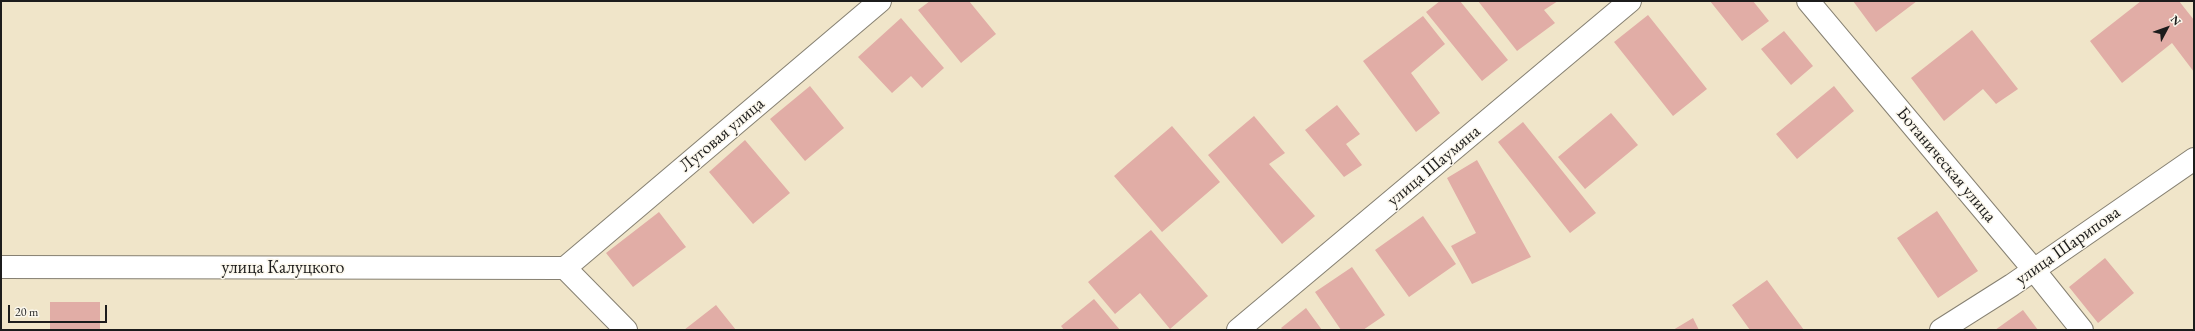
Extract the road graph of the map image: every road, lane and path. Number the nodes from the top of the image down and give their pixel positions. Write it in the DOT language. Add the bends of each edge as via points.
graph roads {
  1 [pos="866,1"];
  2 [pos="880,1"];
  3 [pos="1630,1"];
  4 [pos="1808,1"];
  5 [pos="2194,159"];
  6 [pos="1,268"];
  7 [pos="565,268"];
  8 [pos="2034,270"];
  9 [pos="626,330"];
  10 [pos="1238,330"];
  11 [pos="1941,330"];
  12 [pos="2082,330"];
  1 -- 2 [label="street"];
  2 -- 7 [label="street, Луговая улица"];
  3 -- 10 [label="street, улица Шаумяна"];
  4 -- 8 [label="street, Ботаническая улица"];
  5 -- 8 [label="street, улица Шарипова"];
  6 -- 7 [label="street, улица Калуцкого"];
  7 -- 9 [label="street"];
  8 -- 11 [label="street, улица Шарипова"];
  8 -- 12 [label="street, Ботаническая улица"];
}
